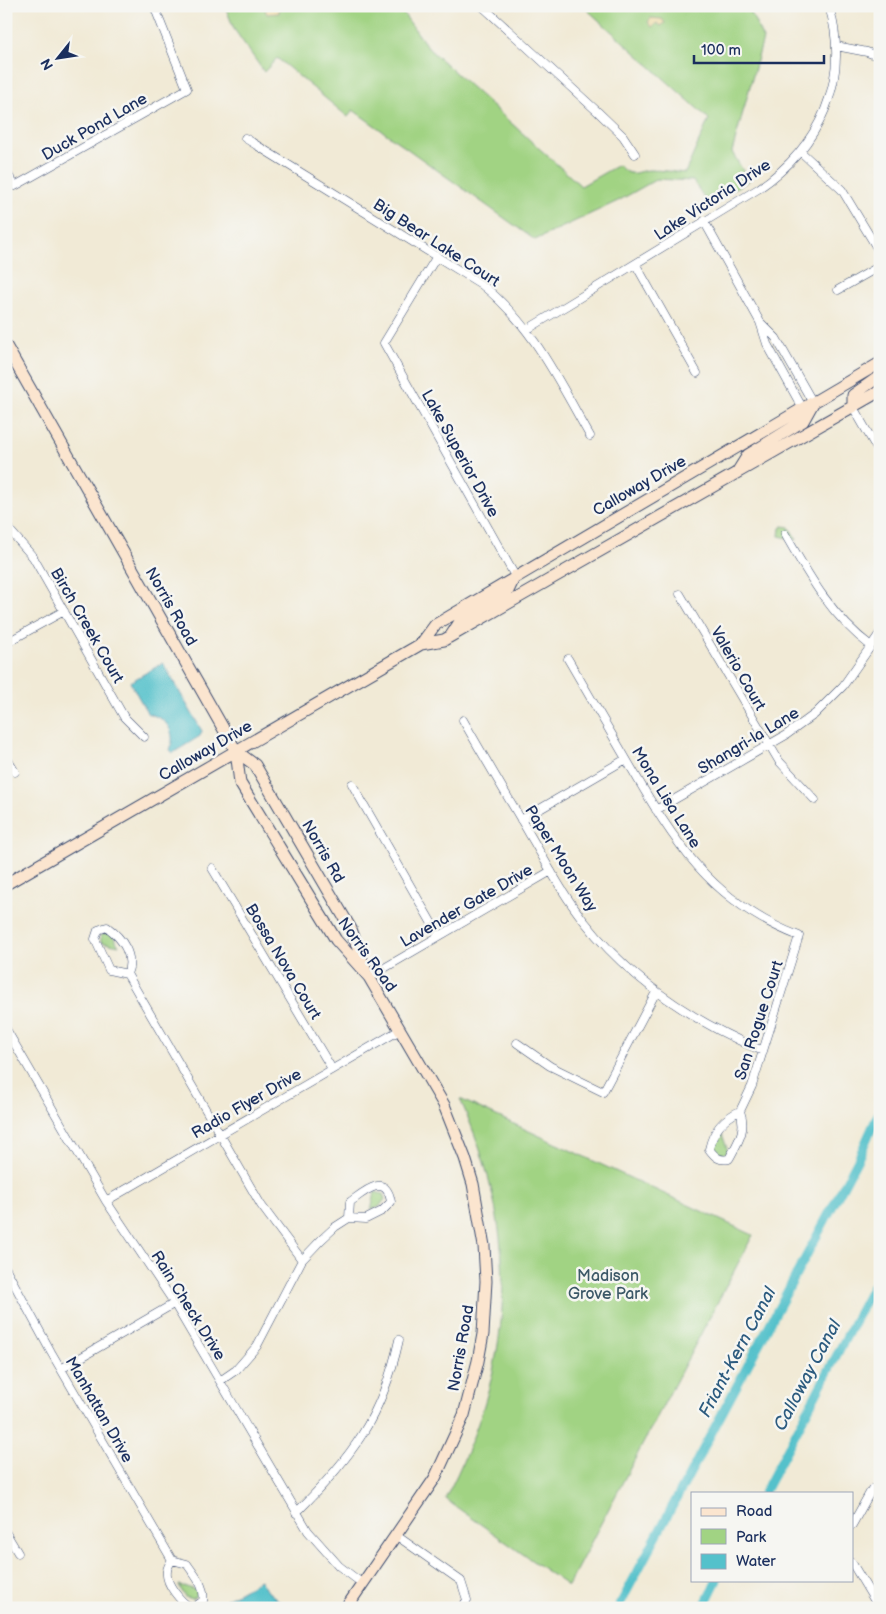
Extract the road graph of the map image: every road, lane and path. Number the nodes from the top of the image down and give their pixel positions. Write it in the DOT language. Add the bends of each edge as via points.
graph roads {
  1 [pos="154,6"];
  2 [pos="482,6"];
  3 [pos="829,6"];
  4 [pos="836,46"];
  5 [pos="880,57"];
  6 [pos="245,138"];
  7 [pos="801,152"];
  8 [pos="635,154"];
  9 [pos="6,172"];
  10 [pos="704,221"];
  11 [pos="880,253"];
  12 [pos="437,256"];
  13 [pos="636,265"];
  14 [pos="880,266"];
  15 [pos="838,290"];
  16 [pos="760,322"];
  17 [pos="528,329"];
  18 [pos="6,346"];
  19 [pos="880,363"];
  20 [pos="697,373"];
  21 [pos="880,376"];
  22 [pos="880,391"];
  23 [pos="808,406"];
  24 [pos="853,407"];
  25 [pos="590,436"];
  26 [pos="880,454"];
  27 [pos="737,472"];
  28 [pos="6,526"];
  29 [pos="785,534"];
  30 [pos="515,576"];
  31 [pos="680,594"];
  32 [pos="64,611"];
  33 [pos="880,633"];
  34 [pos="451,636"];
  35 [pos="6,643"];
  36 [pos="421,644"];
  37 [pos="871,646"];
  38 [pos="568,659"];
  39 [pos="463,720"];
  40 [pos="144,737"];
  41 [pos="768,745"];
  42 [pos="236,751"];
  43 [pos="6,757"];
  44 [pos="626,759"];
  45 [pos="15,772"];
  46 [pos="352,784"];
  47 [pos="815,800"];
  48 [pos="656,810"];
  49 [pos="521,820"];
  50 [pos="212,868"];
  51 [pos="551,871"];
  52 [pos="6,884"];
  53 [pos="439,936"];
  54 [pos="799,936"];
  55 [pos="127,974"];
  56 [pos="369,977"];
  57 [pos="656,992"];
  58 [pos="6,1029"];
  59 [pos="400,1030"];
  60 [pos="517,1043"];
  61 [pos="764,1050"];
  62 [pos="332,1069"];
  63 [pos="740,1111"];
  64 [pos="220,1134"];
  65 [pos="106,1201"];
  66 [pos="349,1218"];
  67 [pos="302,1260"];
  68 [pos="6,1270"];
  69 [pos="174,1304"];
  70 [pos="399,1340"];
  71 [pos="61,1369"];
  72 [pos="220,1381"];
  73 [pos="872,1488"];
  74 [pos="296,1513"];
  75 [pos="854,1521"];
  76 [pos="6,1533"];
  77 [pos="397,1536"];
  78 [pos="18,1553"];
  79 [pos="172,1560"];
  80 [pos="854,1565"];
  81 [pos="363,1584"];
  82 [pos="192,1608"];
  83 [pos="346,1608"];
  84 [pos="462,1608"];
  85 [pos="879,1608"];
  1 -- 9 [label="street, Duck Pond Lane" via="187,89 15,186"];
  2 -- 8 [label="street" via="623,136"];
  3 -- 4 [label="street, Lake Victoria Drive"];
  4 -- 5 [label="street"];
  4 -- 7 [label="street, Lake Victoria Drive" via="836,66 828,101"];
  6 -- 12 [label="street, Big Bear Lake Court"];
  7 -- 10 [label="street, Lake Victoria Drive" via="774,178"];
  7 -- 11 [label="street" via="842,190"];
  10 -- 13 [label="street, Lake Victoria Drive"];
  10 -- 16 [label="street"];
  12 -- 17 [label="street, Big Bear Lake Court" via="498,297"];
  12 -- 30 [label="street, Lake Superior Drive" via="384,342"];
  13 -- 17 [label="street, Lake Victoria Drive"];
  13 -- 20 [label="street"];
  14 -- 15 [label="street"];
  16 -- 23 [label="street" via="767,344"];
  16 -- 23 [label="street" via="776,338"];
  17 -- 25 [label="street, Big Bear Lake Court"];
  18 -- 42 [label="main road, Norris Road"];
  19 -- 23 [label="main road, Calloway Drive"];
  21 -- 24 [label="main road" via="853,395"];
  22 -- 24 [label="main road, Calloway Drive"];
  23 -- 27 [label="main road" via="803,421 748,455"];
  23 -- 30 [label="main road, Calloway Drive"];
  24 -- 26 [label="street"];
  24 -- 27 [label="main road, Calloway Drive"];
  27 -- 34 [label="main road, Calloway Drive"];
  28 -- 32 [label="street, Birch Creek Court" via="33,557"];
  29 -- 37 [label="street" via="832,610"];
  30 -- 34 [label="main road" via="508,591 460,620"];
  30 -- 36 [label="main road, Calloway Drive" via="435,625"];
  31 -- 41 [label="street, Valerio Court"];
  32 -- 35 [label="street"];
  32 -- 40 [label="street, Birch Creek Court" via="124,718"];
  33 -- 37 [label="street, Shangri-la Lane"];
  34 -- 36 [label="main road, Calloway Drive"];
  36 -- 42 [label="main road, Calloway Drive"];
  37 -- 41 [label="street, Shangri-la Lane" via="830,701"];
  38 -- 44 [label="street, Mona Lisa Lane"];
  39 -- 49 [label="street, Paper Moon Way"];
  41 -- 47 [label="street, Valerio Court" via="791,777"];
  41 -- 48 [label="street, Shangri-la Lane"];
  42 -- 52 [label="main road, Calloway Drive"];
  42 -- 56 [label="main road, Norris Rd" via="255,766 327,888 351,929"];
  42 -- 56 [label="main road, Norris Road" via="240,782 336,940"];
  43 -- 45 [label="street"];
  44 -- 48 [label="street, Mona Lisa Lane"];
  44 -- 49 [label="street"];
  46 -- 53 [label="street"];
  48 -- 54 [label="street, Mona Lisa Lane" via="678,845 707,878 749,911"];
  49 -- 51 [label="street, Paper Moon Way"];
  50 -- 62 [label="street, Bossa Nova Court"];
  51 -- 53 [label="street, Lavender Gate Drive"];
  51 -- 57 [label="street, Paper Moon Way" via="584,922 607,948"];
  53 -- 56 [label="street, Lavender Gate Drive"];
  54 -- 61 [label="street, San Rogue Court"];
  55 -- 55 [label="street" via="110,970 94,939 98,930 107,927 125,947 130,958"];
  55 -- 64 [label="street"];
  56 -- 59 [label="main road, Norris Road"];
  57 -- 60 [label="street" via="604,1092 550,1066"];
  57 -- 61 [label="street, Paper Moon Way" via="709,1026"];
  58 -- 65 [label="street, Rain Check Drive"];
  59 -- 62 [label="street, Radio Flyer Drive"];
  59 -- 77 [label="main road, Norris Road" via="444,1104 465,1158 480,1218 486,1281 478,1361 464,1415 435,1478"];
  61 -- 63 [label="street, San Rogue Court"];
  62 -- 64 [label="street, Radio Flyer Drive"];
  63 -- 63 [label="street, San Rogue Court" via="744,1131 729,1159 715,1157 709,1149 711,1140 723,1121"];
  64 -- 65 [label="street, Radio Flyer Drive"];
  64 -- 67 [label="street" via="261,1205"];
  65 -- 69 [label="street, Rain Check Drive"];
  66 -- 66 [label="street" via="350,1202 362,1193 377,1186 385,1186 389,1191 391,1202 382,1210 366,1219"];
  66 -- 67 [label="street" via="335,1226"];
  67 -- 72 [label="street" via="257,1346 236,1370"];
  68 -- 71 [label="street, Manhattan Drive"];
  69 -- 71 [label="street"];
  69 -- 72 [label="street, Rain Check Drive"];
  70 -- 74 [label="street" via="387,1387 367,1429 341,1466"];
  71 -- 79 [label="street, Manhattan Drive"];
  72 -- 74 [label="street, Rain Check Drive"];
  73 -- 75 [label="street"];
  74 -- 81 [label="street, Rain Check Drive" via="322,1550"];
  76 -- 78 [label="street"];
  77 -- 81 [label="main road, Norris Road"];
  77 -- 84 [label="street" via="461,1581 467,1600"];
  79 -- 82 [label="street, Manhattan Drive" via="167,1571 168,1579 182,1603"];
  79 -- 82 [label="street, Manhattan Drive" via="187,1564 205,1593 203,1602"];
  80 -- 85 [label="street"];
  81 -- 83 [label="main road, Norris Road"];
}
